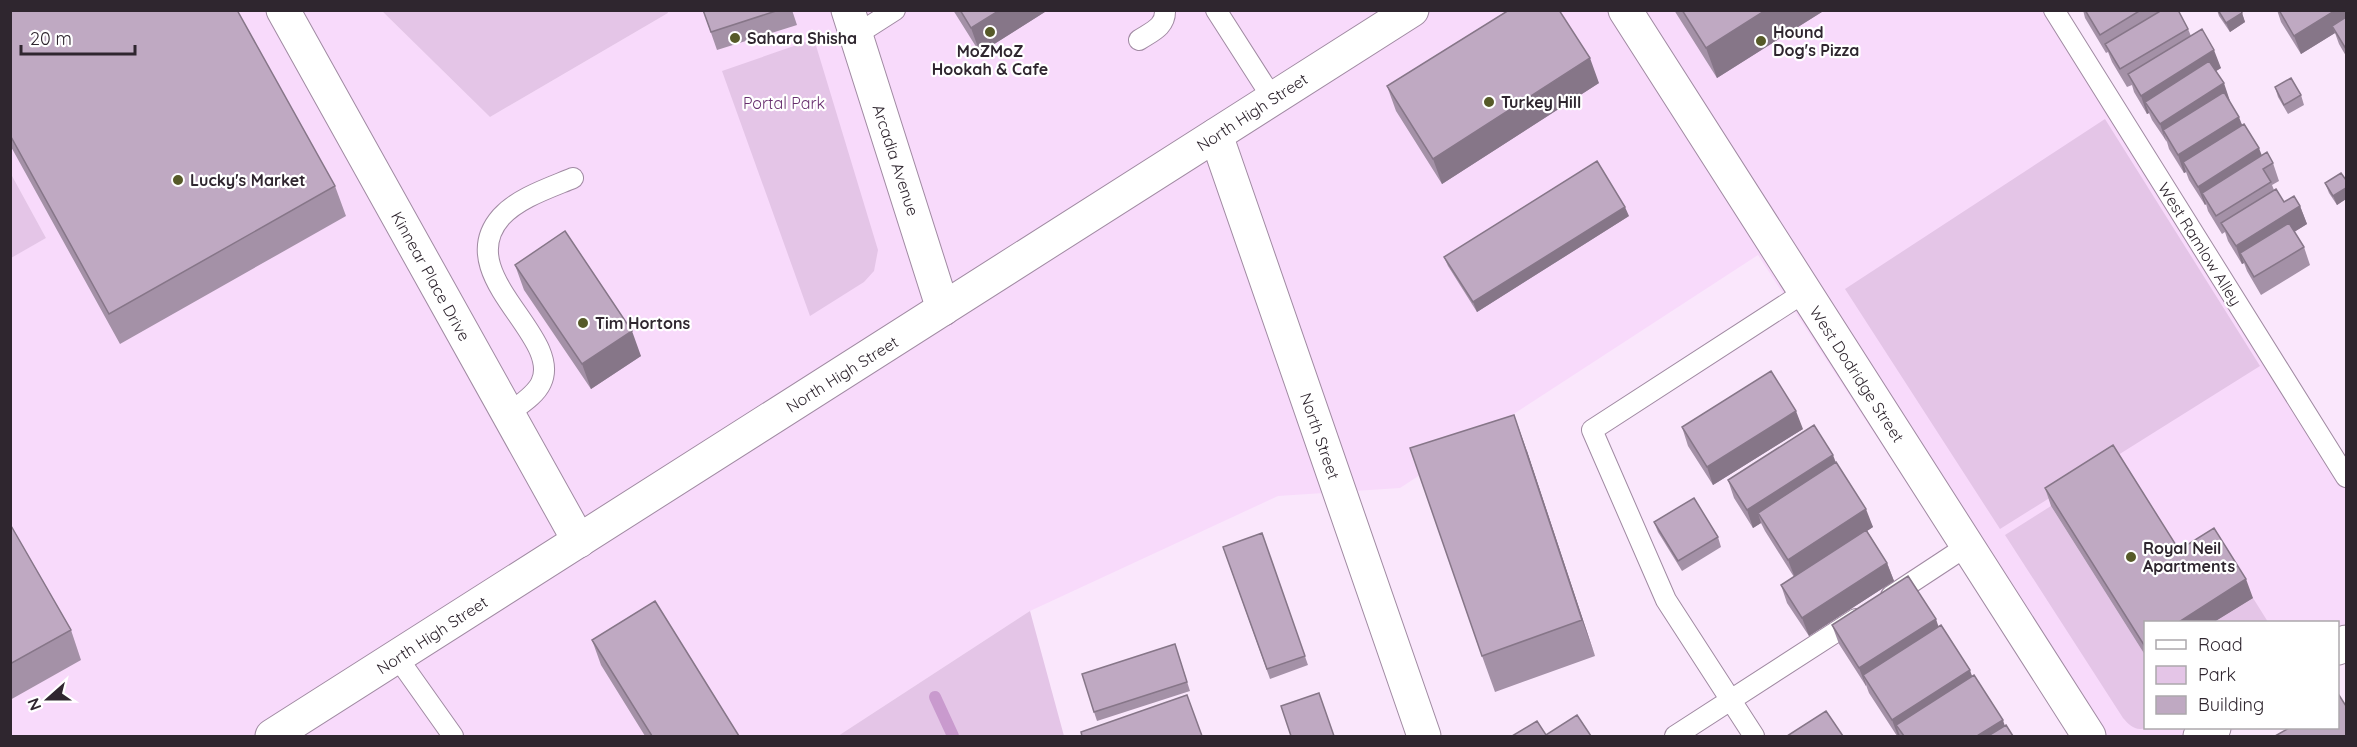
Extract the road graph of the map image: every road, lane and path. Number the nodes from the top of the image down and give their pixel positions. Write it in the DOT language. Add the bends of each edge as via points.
graph roads {
  1 [pos="284,10"];
  2 [pos="895,10"];
  3 [pos="1165,10"];
  4 [pos="1216,10"];
  5 [pos="1412,10"];
  6 [pos="1625,10"];
  7 [pos="2054,10"];
  8 [pos="852,23"];
  9 [pos="1139,40"];
  10 [pos="1273,99"];
  11 [pos="1216,135"];
  12 [pos="573,178"];
  13 [pos="1804,292"];
  14 [pos="943,309"];
  15 [pos="508,414"];
  16 [pos="2346,477"];
  17 [pos="579,541"];
  18 [pos="1967,546"];
  19 [pos="397,657"];
  20 [pos="1731,701"];
  21 [pos="272,736"];
  22 [pos="453,736"];
  23 [pos="1424,736"];
  24 [pos="1675,736"];
  25 [pos="1754,736"];
  26 [pos="2089,736"];
  1 -- 15 [label="main road, Kinnear Place Drive"];
  2 -- 8 [label="lane"];
  3 -- 9 [label="lane" via="1161,26"];
  4 -- 10 [label="lane"];
  5 -- 10 [label="main road, North High Street"];
  6 -- 13 [label="main road, West Dodridge Street"];
  7 -- 16 [label="lane, West Ramlow Alley"];
  8 -- 14 [label="main road, Arcadia Avenue"];
  10 -- 11 [label="main road, North High Street"];
  11 -- 14 [label="main road, North High Street"];
  11 -- 23 [label="main road, North Street"];
  12 -- 15 [label="lane" via="513,207 500,219 491,238 489,255 497,285 531,334 544,369 535,392"];
  13 -- 18 [label="main road, West Dodridge Street"];
  13 -- 20 [label="lane" via="1592,430 1666,600"];
  14 -- 17 [label="main road, North High Street"];
  15 -- 17 [label="main road, Kinnear Place Drive"];
  17 -- 19 [label="main road, North High Street"];
  18 -- 20 [label="lane"];
  18 -- 26 [label="main road, West Dodridge Street"];
  19 -- 21 [label="main road, North High Street"];
  19 -- 22 [label="lane"];
  20 -- 24 [label="lane"];
  20 -- 25 [label="lane"];
}
